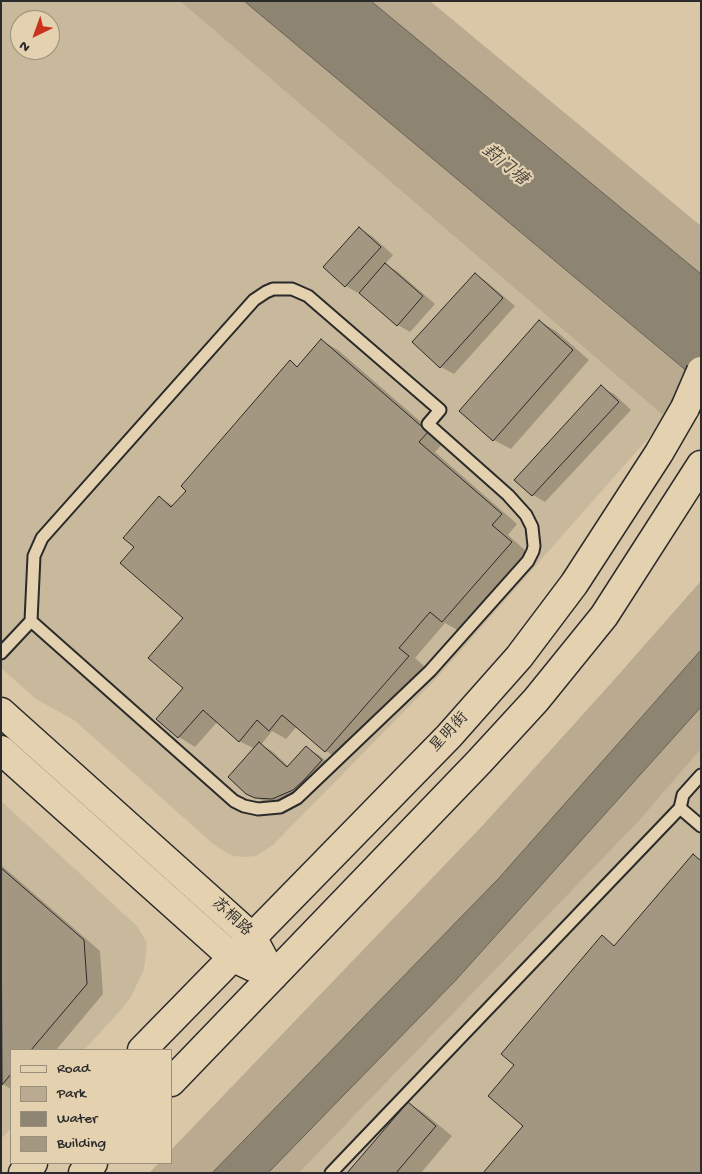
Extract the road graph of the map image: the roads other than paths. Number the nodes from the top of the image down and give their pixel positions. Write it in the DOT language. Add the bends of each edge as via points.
graph roads {
  1 [pos="701,371"];
  2 [pos="701,465"];
  3 [pos="31,621"];
  4 [pos="1,652"];
  5 [pos="1,712"];
  6 [pos="1,750"];
  7 [pos="701,775"];
  8 [pos="680,808"];
  9 [pos="701,826"];
  10 [pos="252,937"];
  11 [pos="232,957"];
  12 [pos="273,976"];
  13 [pos="143,1049"];
  14 [pos="172,1081"];
  15 [pos="32,1164"];
  16 [pos="92,1164"];
  17 [pos="23,1173"];
  18 [pos="83,1173"];
  19 [pos="331,1173"];
  1 -- 10 [label="main road, 星明街, bridge" via="660,453 574,584 519,658 449,736"];
  2 -- 12 [label="main road" via="604,616 536,700"];
  3 -- 3 [label="lane" via="226,794 244,806 258,809 280,807 297,798 430,671 528,561 534,546 532,527 508,495 428,424 440,410 308,296 292,289 274,289 254,300 42,538 34,556"];
  3 -- 4 [label="lane"];
  5 -- 10 [label="main road, 苏桐路"];
  6 -- 11 [label="main road, 苏桐路"];
  7 -- 8 [label="lane" via="683,795"];
  8 -- 9 [label="lane"];
  8 -- 19 [label="lane"];
  10 -- 11 [label="main road, 星明街"];
  10 -- 12 [label="main road, 苏桐路"];
  11 -- 12 [label="main road, 苏桐路"];
  11 -- 13 [label="main road, 星明街"];
  12 -- 14 [label="main road"];
  15 -- 17 [label="main road"];
  16 -- 18 [label="main road"];
}
